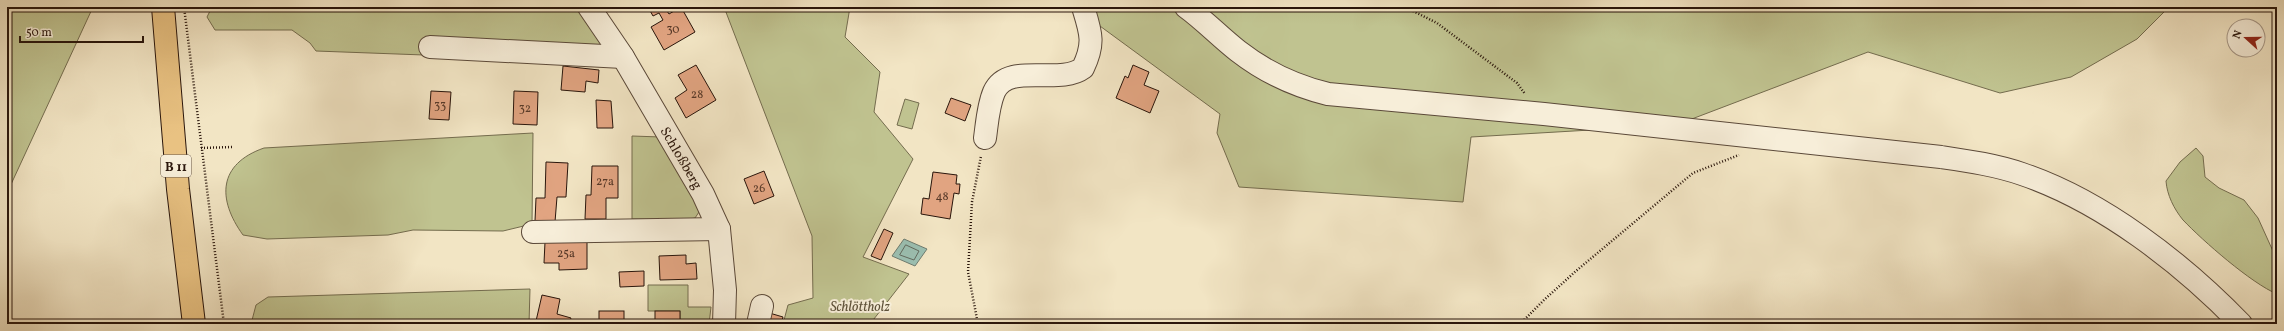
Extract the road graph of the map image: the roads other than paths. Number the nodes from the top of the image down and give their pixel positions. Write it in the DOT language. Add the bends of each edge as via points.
graph roads {
  1 [pos="163,7"];
  2 [pos="589,7"];
  3 [pos="1083,7"];
  4 [pos="1186,7"];
  5 [pos="430,47"];
  6 [pos="623,57"];
  7 [pos="984,138"];
  8 [pos="719,229"];
  9 [pos="533,232"];
  10 [pos="194,324"];
  11 [pos="724,324"];
  12 [pos="2241,324"];
  1 -- 10 [label="main road, B 11" via="178,188"];
  2 -- 6 [label="street, Schloßberg"];
  3 -- 7 [label="street" via="1092,35 1091,47 1082,68 1067,76 1024,75 1008,79 998,85"];
  4 -- 12 [label="street" via="1238,51 1279,77 1304,88 1364,99 1530,113 1941,157 1986,164 2020,173 2078,198 2142,238"];
  5 -- 6 [label="street"];
  6 -- 8 [label="street, Schloßberg" via="703,194"];
  8 -- 9 [label="street"];
  8 -- 11 [label="street, Schloßberg" via="725,290"];
}
